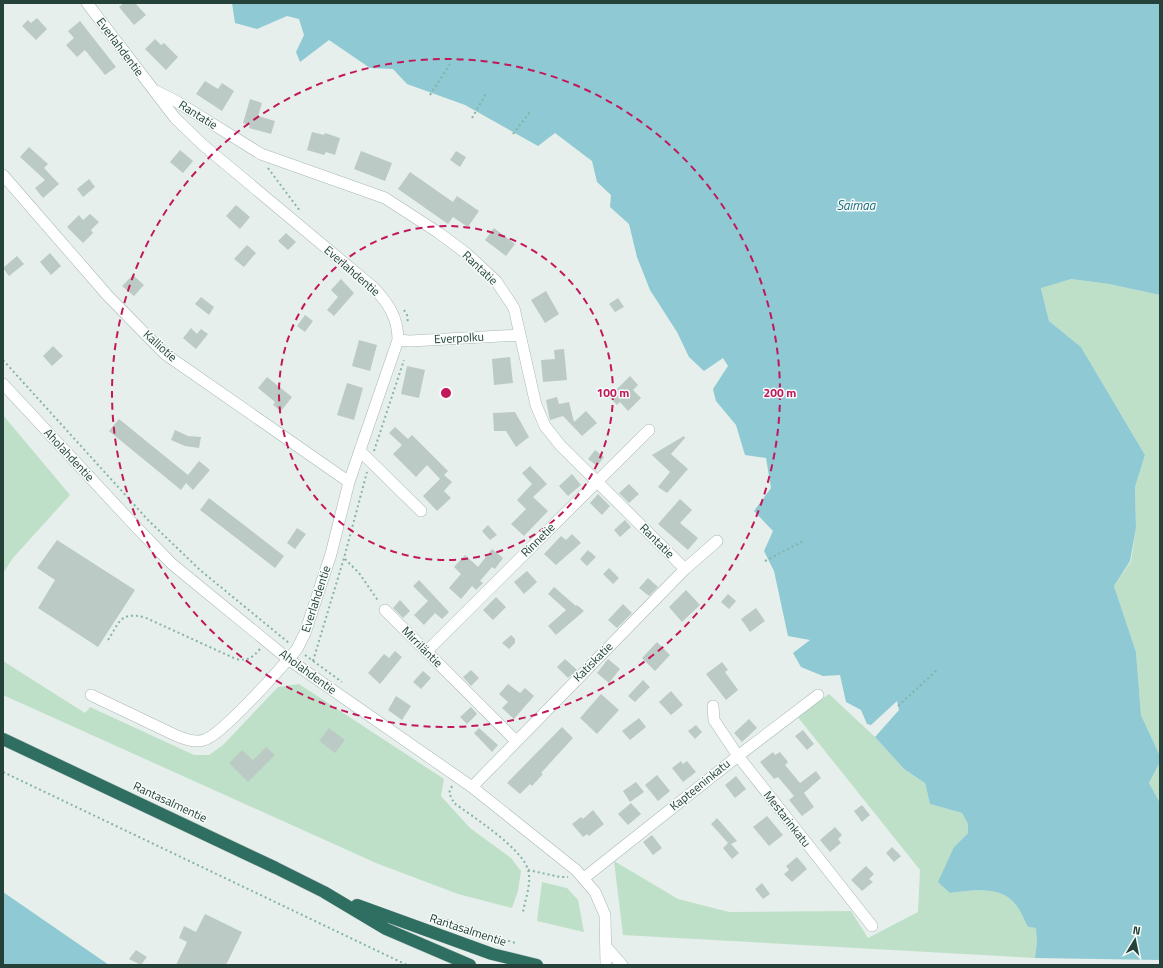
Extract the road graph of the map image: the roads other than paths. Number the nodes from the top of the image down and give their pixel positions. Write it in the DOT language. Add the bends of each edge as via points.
graph roads {
  1 [pos="87,3"];
  2 [pos="152,89"];
  3 [pos="3,175"];
  4 [pos="520,335"];
  5 [pos="398,340"];
  6 [pos="3,384"];
  7 [pos="650,430"];
  8 [pos="360,451"];
  9 [pos="597,481"];
  10 [pos="349,482"];
  11 [pos="420,511"];
  12 [pos="717,541"];
  13 [pos="685,569"];
  14 [pos="385,610"];
  15 [pos="427,651"];
  16 [pos="288,659"];
  17 [pos="818,695"];
  18 [pos="91,696"];
  19 [pos="713,706"];
  20 [pos="3,739"];
  21 [pos="516,741"];
  22 [pos="738,756"];
  23 [pos="472,787"];
  24 [pos="580,874"];
  25 [pos="324,892"];
  26 [pos="872,926"];
  27 [pos="607,948"];
  28 [pos="470,965"];
  29 [pos="537,965"];
  30 [pos="606,965"];
  31 [pos="622,965"];
  1 -- 2 [label="street, Everlahdentie"];
  2 -- 4 [label="street, Rantatie" via="261,154 385,198 439,233 496,280 514,308"];
  2 -- 5 [label="street, Everlahdentie" via="175,118 203,146 387,301 398,327"];
  3 -- 10 [label="street, Kalliotie" via="108,296 166,354"];
  4 -- 5 [label="street, Everpolku"];
  4 -- 9 [label="street, Rantatie" via="536,405 545,426 560,445"];
  5 -- 8 [label="street, Everlahdentie"];
  6 -- 16 [label="street, Aholahdentie" via="172,564"];
  7 -- 9 [label="street, Rinnetie"];
  8 -- 10 [label="street, Everlahdentie"];
  8 -- 11 [label="street"];
  9 -- 13 [label="street, Rantatie"];
  9 -- 15 [label="street, Rinnetie"];
  10 -- 16 [label="street, Everlahdentie" via="306,633"];
  12 -- 13 [label="street, Katiskatie"];
  13 -- 21 [label="street, Katiskatie"];
  14 -- 15 [label="street, Mirriläntie"];
  15 -- 21 [label="street, Mirriläntie"];
  16 -- 18 [label="street, Everlahdentie" via="220,731 203,741 177,736"];
  16 -- 23 [label="street, Aholahdentie"];
  17 -- 22 [label="street, Kapteeninkatu"];
  19 -- 22 [label="street, Mestarinkatu" via="714,720"];
  20 -- 25 [label="highway, Rantasalmentie"];
  21 -- 23 [label="street, Katiskatie"];
  22 -- 24 [label="street, Kapteeninkatu"];
  22 -- 26 [label="street, Mestarinkatu"];
  23 -- 24 [label="street, Aholahdentie"];
  24 -- 27 [label="street, Aholahdentie" via="595,892 605,916"];
  25 -- 28 [label="highway, Rantasalmentie" via="386,929"];
  25 -- 29 [label="highway, Rantasalmentie" via="492,954"];
  27 -- 30 [label="street, Aholahdentie"];
  27 -- 31 [label="street"];
}
